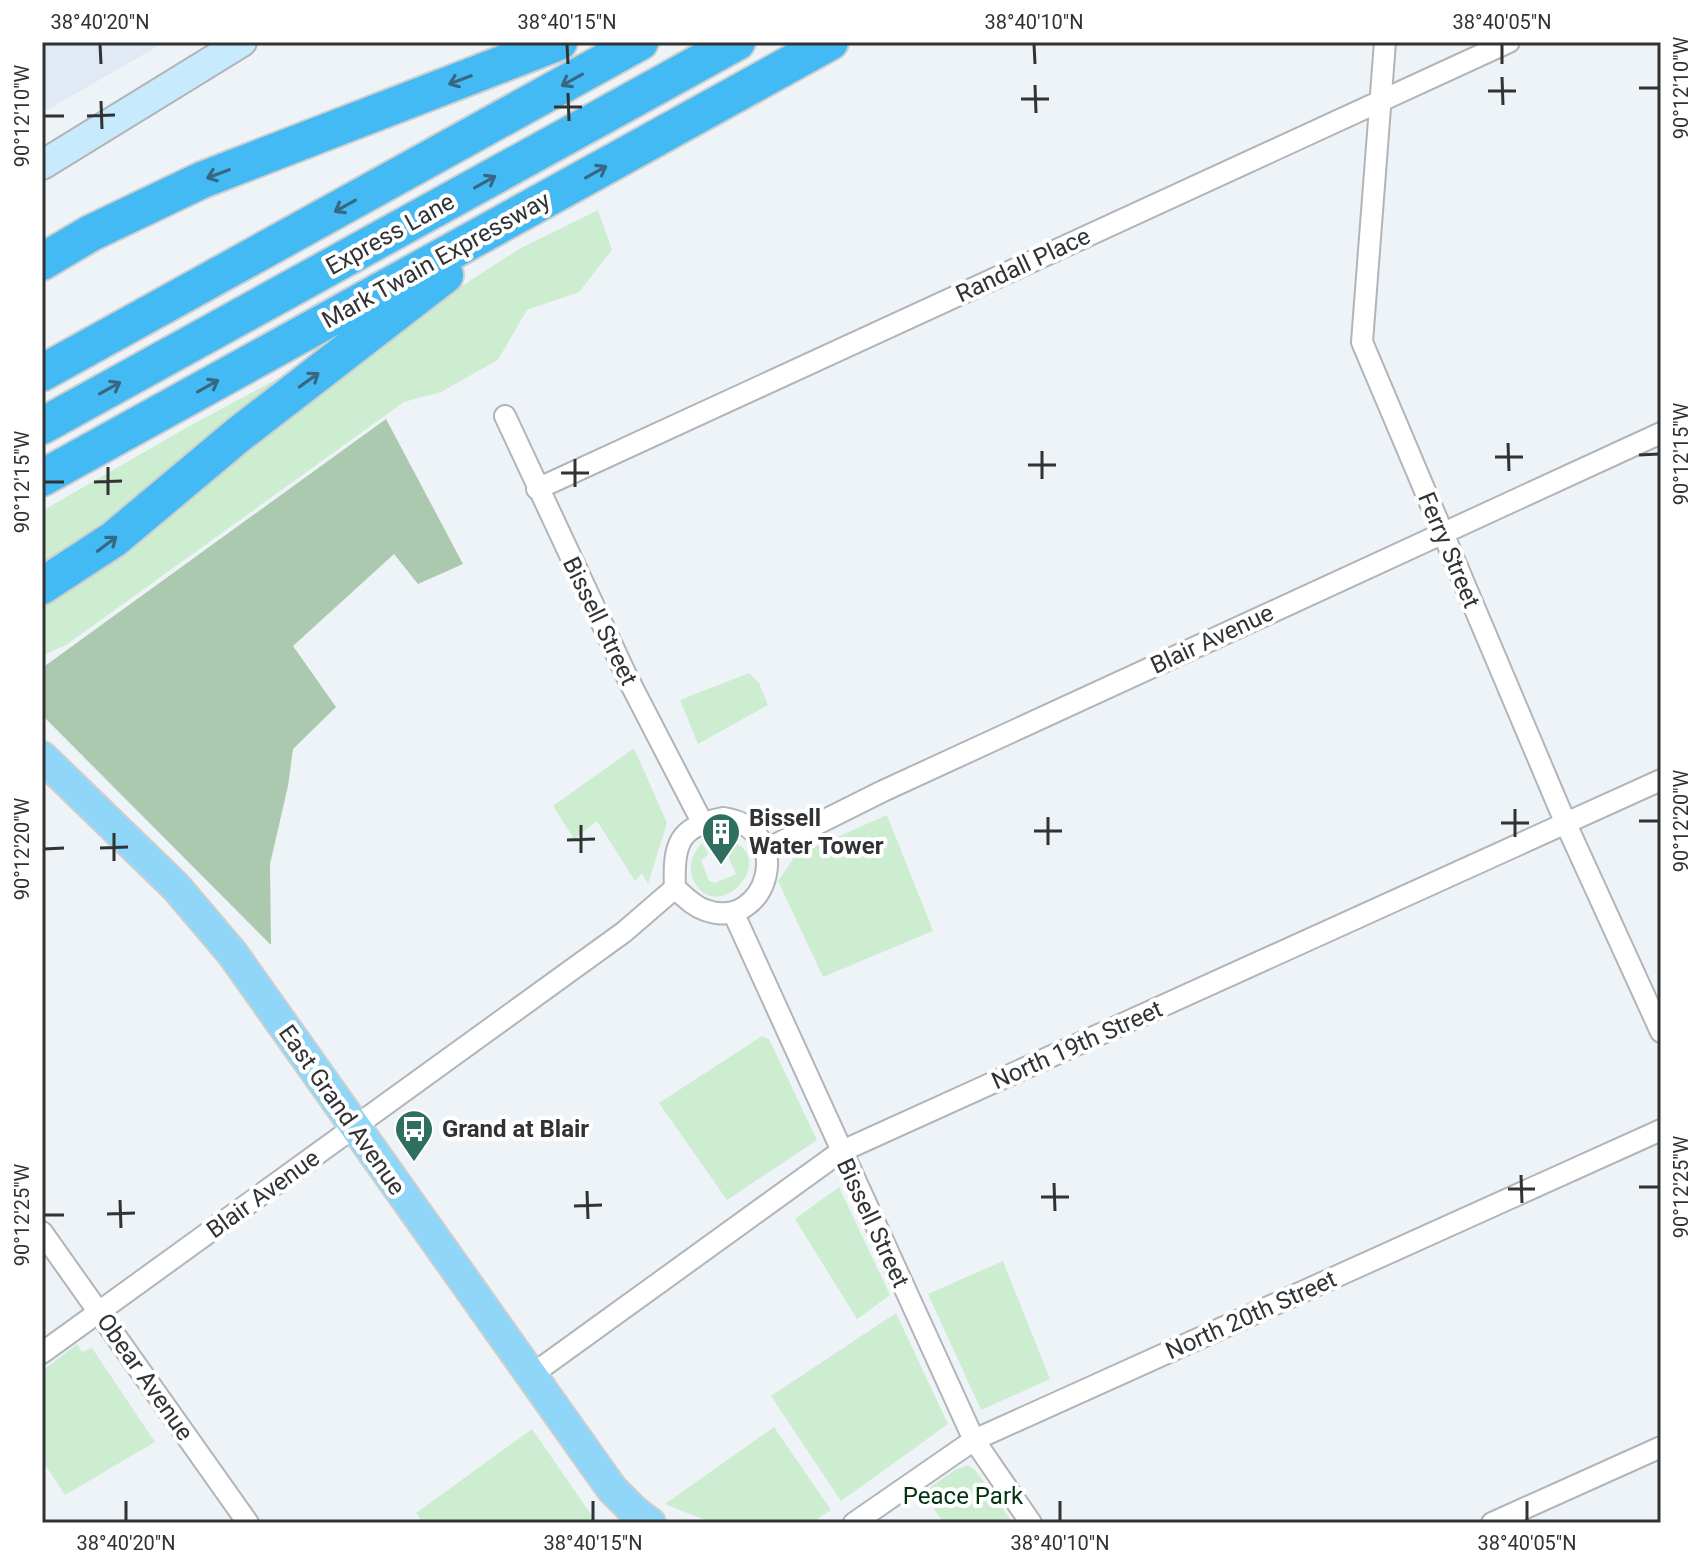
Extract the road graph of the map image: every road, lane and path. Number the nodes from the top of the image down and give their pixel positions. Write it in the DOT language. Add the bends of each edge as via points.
graph roads {
  1 [pos="242,42"];
  2 [pos="559,42"];
  3 [pos="640,42"];
  4 [pos="737,42"];
  5 [pos="830,42"];
  6 [pos="1385,42"];
  7 [pos="1509,42"];
  8 [pos="1380,100"];
  9 [pos="42,165"];
  10 [pos="528,209"];
  11 [pos="42,262"];
  12 [pos="42,373"];
  13 [pos="505,416"];
  14 [pos="42,426"];
  15 [pos="1661,433"];
  16 [pos="42,478"];
  17 [pos="537,489"];
  18 [pos="1441,533"];
  19 [pos="42,586"];
  20 [pos="42,757"];
  21 [pos="1661,780"];
  22 [pos="702,822"];
  23 [pos="1566,824"];
  24 [pos="765,850"];
  25 [pos="675,888"];
  26 [pos="733,912"];
  27 [pos="1661,1032"];
  28 [pos="355,1128"];
  29 [pos="1661,1130"];
  30 [pos="840,1152"];
  31 [pos="42,1232"];
  32 [pos="99,1312"];
  33 [pos="42,1353"];
  34 [pos="530,1376"];
  35 [pos="974,1440"];
  36 [pos="1661,1447"];
  37 [pos="612,1489"];
  38 [pos="248,1523"];
  39 [pos="627,1523"];
  40 [pos="650,1523"];
  41 [pos="854,1523"];
  42 [pos="1031,1523"];
  43 [pos="1492,1523"];
  1 -- 9 [label="main road"];
  2 -- 11 [label="highway, one-way" via="202,180"];
  3 -- 12 [label="highway, one-way"];
  14 -- 4 [label="highway, Express Lane, one-way"];
  10 -- 5 [label="highway, Mark Twain Expressway, one-way"];
  6 -- 8 [label="street, Ferry Street"];
  7 -- 8 [label="street, Randall Place"];
  8 -- 17 [label="street, Randall Place"];
  8 -- 18 [label="street, Ferry Street" via="1362,342"];
  16 -- 10 [label="highway, Mark Twain Expressway, one-way"];
  19 -- 10 [label="highway, one-way" via="114,539 249,426"];
  13 -- 17 [label="street, Bissell Street"];
  15 -- 18 [label="street, Blair Avenue"];
  17 -- 22 [label="street, Bissell Street"];
  18 -- 23 [label="street, Ferry Street"];
  18 -- 24 [label="street, Blair Avenue"];
  20 -- 28 [label="main road, East Grand Avenue" via="205,918"];
  21 -- 23 [label="street, North 19th Street"];
  22 -- 24 [label="street" via="739,821"];
  22 -- 25 [label="street" via="678,845"];
  23 -- 27 [label="street, Ferry Street"];
  23 -- 30 [label="street, North 19th Street"];
  24 -- 26 [label="street" via="763,887"];
  25 -- 26 [label="street" via="702,910"];
  25 -- 28 [label="street, Blair Avenue" via="624,932"];
  26 -- 30 [label="street, Bissell Street"];
  28 -- 32 [label="street, Blair Avenue"];
  28 -- 34 [label="main road, East Grand Avenue"];
  29 -- 35 [label="street, North 20th Street"];
  30 -- 34 [label="street, North 19th Street"];
  30 -- 35 [label="street, Bissell Street"];
  31 -- 32 [label="street, Obear Avenue"];
  32 -- 33 [label="street, Blair Avenue"];
  32 -- 38 [label="street, Obear Avenue"];
  34 -- 37 [label="main road, East Grand Avenue"];
  35 -- 41 [label="street, North 20th Street"];
  35 -- 42 [label="street, Bissell Street"];
  36 -- 43 [label="street"];
  37 -- 39 [label="main road, East Grand Avenue"];
  37 -- 40 [label="main road, East Grand Avenue"];
}
